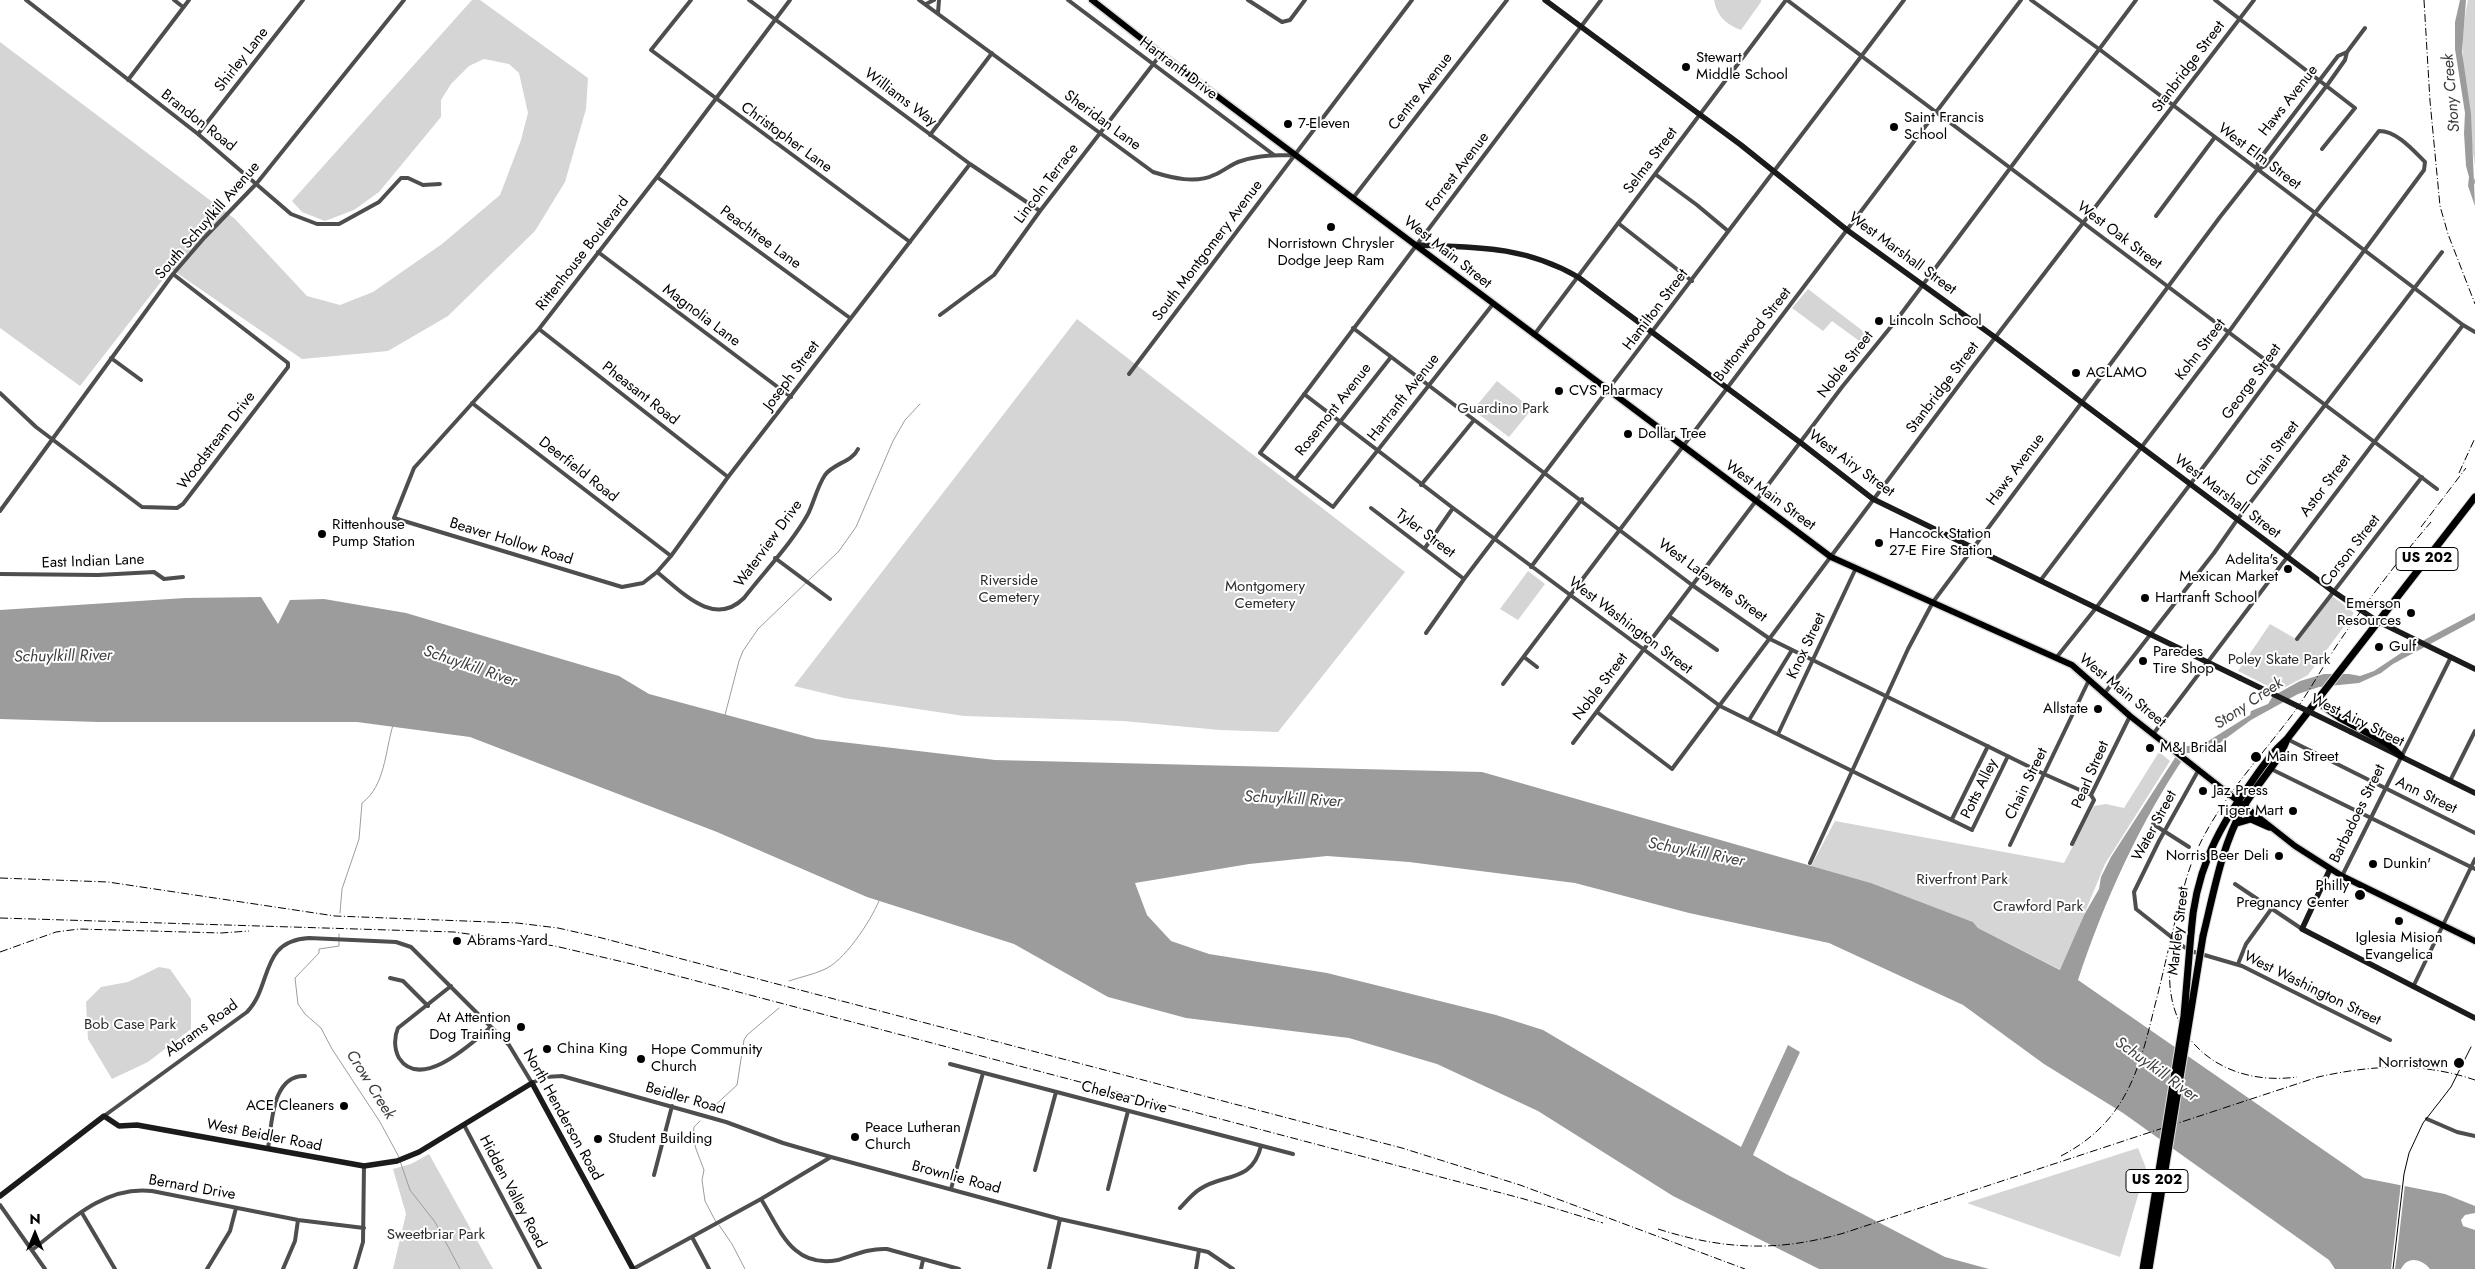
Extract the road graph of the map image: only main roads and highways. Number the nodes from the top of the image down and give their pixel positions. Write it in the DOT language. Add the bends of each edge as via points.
graph roads {
  1 [pos="1092,0"];
  2 [pos="2475,497"];
  3 [pos="2316,701"];
  4 [pos="2287,739"];
  5 [pos="2401,756"];
  6 [pos="2238,801"];
  7 [pos="2244,807"];
  8 [pos="2237,823"];
  9 [pos="2269,827"];
  10 [pos="2475,941"];
  11 [pos="2175,1095"];
  12 [pos="2142,1269"];
  13 [pos="2150,1269"];
  1 -- 6 [label="main road, West Main Street" via="1831,556 2072,665 2130,716"];
  2 -- 3 [label="highway, Markley Street / US 202"];
  3 -- 4 [label="highway, Markley Street"];
  3 -- 5 [label="highway" via="2388,744"];
  4 -- 6 [label="highway, Markley Street / US 202" via="2263,765"];
  4 -- 7 [label="highway, Markley Street" via="2283,752"];
  6 -- 7 [label="main road, West Main Street"];
  6 -- 11 [label="highway, Markley Street / US 202, bridge" via="2208,853 2196,895"];
  7 -- 8 [label="highway, Markley Street"];
  7 -- 9 [label="main road, West Main Street"];
  8 -- 9 [label="highway" via="2251,819"];
  8 -- 11 [label="highway, Markley Street, bridge" via="2221,860 2203,936"];
  9 -- 10 [label="main road, West Main Street" via="2342,876"];
  11 -- 12 [label="highway, US 202, bridge"];
  11 -- 13 [label="highway, bridge"];
}
